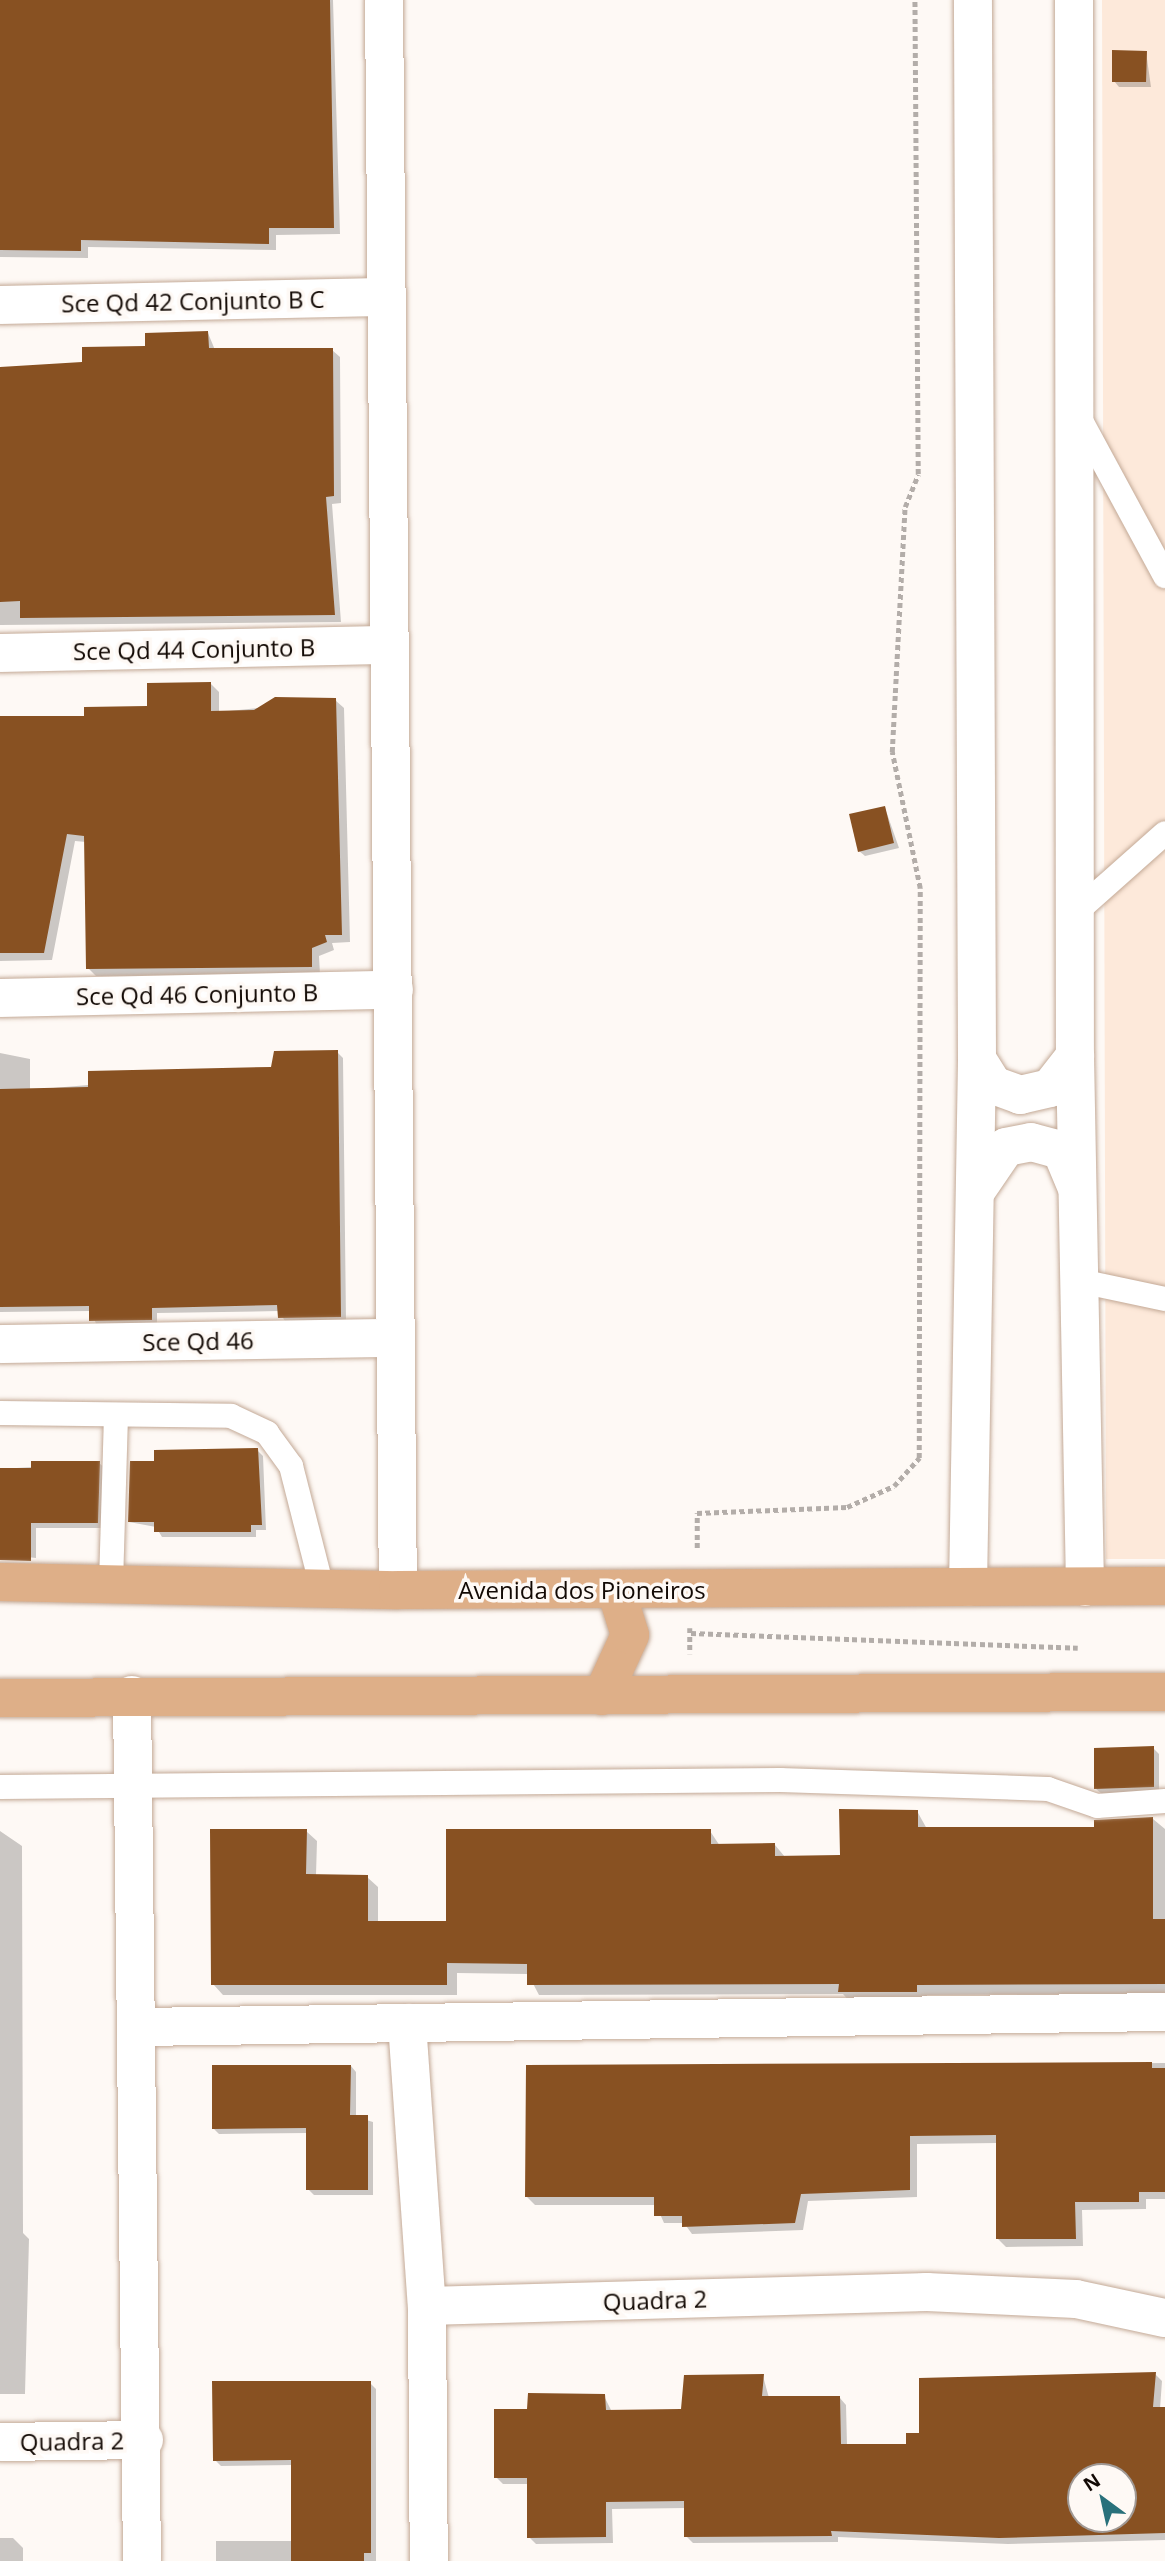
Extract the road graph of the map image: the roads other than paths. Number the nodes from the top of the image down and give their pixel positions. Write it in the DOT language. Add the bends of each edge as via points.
graph roads {
  1 [pos="384,0"];
  2 [pos="1071,7"];
  3 [pos="978,9"];
  4 [pos="386,297"];
  5 [pos="0,305"];
  6 [pos="1075,409"];
  7 [pos="1165,576"];
  8 [pos="387,645"];
  9 [pos="0,653"];
  10 [pos="1165,833"];
  11 [pos="1075,913"];
  12 [pos="394,990"];
  13 [pos="0,998"];
  14 [pos="1075,1056"];
  15 [pos="977,1059"];
  16 [pos="976,1191"];
  17 [pos="1079,1193"];
  18 [pos="1080,1281"];
  19 [pos="1165,1299"];
  20 [pos="396,1338"];
  21 [pos="0,1344"];
  22 [pos="0,1413"];
  23 [pos="116,1415"];
  24 [pos="0,1582"];
  25 [pos="111,1584"];
  26 [pos="1165,1586"];
  27 [pos="968,1587"];
  28 [pos="1085,1587"];
  29 [pos="322,1588"];
  30 [pos="398,1590"];
  31 [pos="616,1590"];
  32 [pos="1165,1692"];
  33 [pos="132,1695"];
  34 [pos="602,1696"];
  35 [pos="0,1698"];
  36 [pos="133,1783"];
  37 [pos="0,1787"];
  38 [pos="1165,1801"];
  39 [pos="1165,2012"];
  40 [pos="407,2023"];
  41 [pos="139,2028"];
  42 [pos="427,2306"];
  43 [pos="1165,2318"];
  44 [pos="144,2440"];
  45 [pos="0,2442"];
  46 [pos="142,2561"];
  47 [pos="429,2561"];
  1 -- 4 [label="street"];
  2 -- 6 [label="street"];
  3 -- 15 [label="street"];
  4 -- 5 [label="street, Sce Qd 42 Conjunto B C"];
  4 -- 8 [label="street"];
  6 -- 7 [label="lane"];
  6 -- 11 [label="street"];
  8 -- 9 [label="street, Sce Qd 44 Conjunto B"];
  8 -- 12 [label="street"];
  10 -- 11 [label="lane"];
  11 -- 14 [label="street"];
  12 -- 13 [label="street, Sce Qd 46 Conjunto B"];
  12 -- 20 [label="street"];
  14 -- 15 [label="street" via="1050,1088 1020,1095 993,1085"];
  14 -- 17 [label="street"];
  15 -- 16 [label="street"];
  16 -- 17 [label="street" via="1006,1147 1031,1142 1061,1150"];
  16 -- 27 [label="street"];
  17 -- 18 [label="street"];
  18 -- 19 [label="lane"];
  18 -- 28 [label="street"];
  20 -- 21 [label="street, Sce Qd 46"];
  20 -- 30 [label="street"];
  22 -- 23 [label="lane"];
  23 -- 25 [label="lane"];
  23 -- 29 [label="lane" via="231,1416 267,1433 291,1466"];
  24 -- 25 [label="main road, Avenida dos Pioneiros"];
  25 -- 29 [label="main road, Avenida dos Pioneiros"];
  26 -- 28 [label="main road, Avenida dos Pioneiros"];
  27 -- 28 [label="main road, Avenida dos Pioneiros"];
  27 -- 31 [label="main road, Avenida dos Pioneiros"];
  29 -- 30 [label="main road, Avenida dos Pioneiros"];
  30 -- 31 [label="main road, Avenida dos Pioneiros"];
  31 -- 34 [label="main road" via="630,1635"];
  32 -- 34 [label="main road"];
  33 -- 34 [label="main road"];
  33 -- 35 [label="main road"];
  33 -- 36 [label="street"];
  36 -- 37 [label="lane"];
  36 -- 38 [label="lane" via="780,1780 1048,1789 1097,1806"];
  36 -- 41 [label="street"];
  39 -- 40 [label="street"];
  40 -- 41 [label="street"];
  40 -- 42 [label="street"];
  41 -- 44 [label="street"];
  42 -- 43 [label="street, Quadra 2" via="927,2292 1076,2299"];
  42 -- 47 [label="street"];
  44 -- 45 [label="street, Quadra 2"];
  44 -- 46 [label="street"];
}
